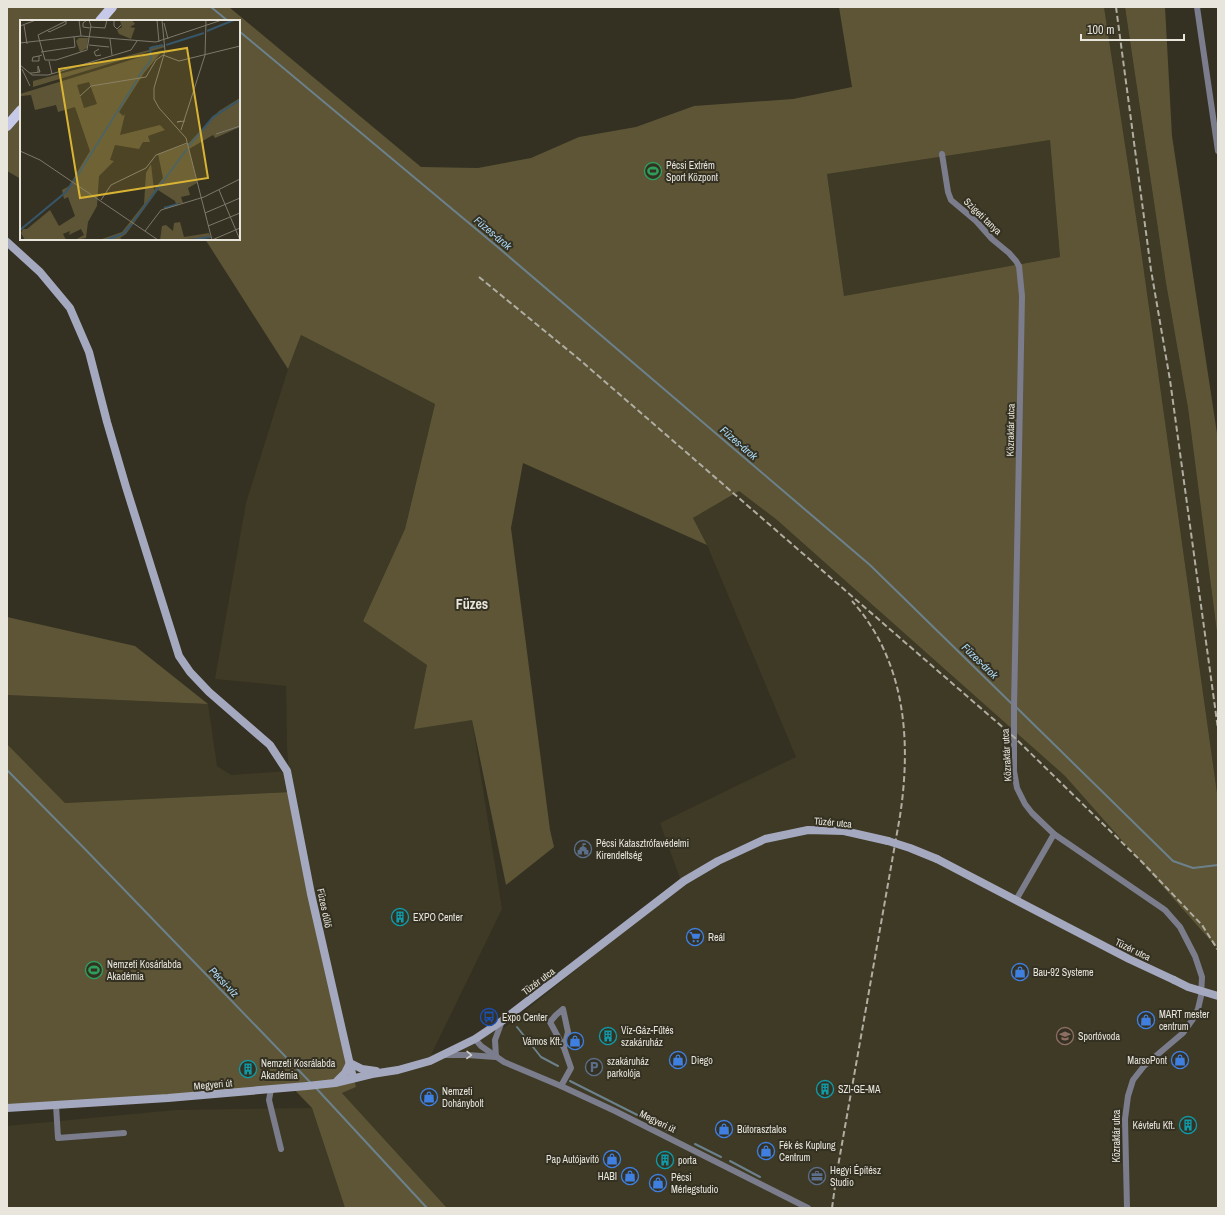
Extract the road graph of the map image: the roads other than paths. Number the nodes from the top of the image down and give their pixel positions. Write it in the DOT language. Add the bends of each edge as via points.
graph roads {
  1 [pos="112,7"];
  2 [pos="1197,7"];
  3 [pos="101,20"];
  4 [pos="20,111"];
  5 [pos="7,126"];
  6 [pos="1218,151"];
  7 [pos="942,154"];
  8 [pos="7,242"];
  9 [pos="1017,263"];
  10 [pos="1054,834"];
  11 [pos="1016,900"];
  12 [pos="1218,996"];
  13 [pos="502,1021"];
  14 [pos="475,1039"];
  15 [pos="564,1048"];
  16 [pos="442,1055"];
  17 [pos="496,1057"];
  18 [pos="350,1063"];
  19 [pos="384,1072"];
  20 [pos="353,1078"];
  21 [pos="335,1083"];
  22 [pos="561,1086"];
  23 [pos="271,1089"];
  24 [pos="56,1105"];
  25 [pos="7,1108"];
  26 [pos="124,1133"];
  27 [pos="281,1149"];
  28 [pos="808,1208"];
  29 [pos="1127,1208"];
  1 -- 3 [label="main road"];
  2 -- 6 [label="street"];
  4 -- 5 [label="main road"];
  7 -- 9 [label="street, Szigeti tanya" via="951,200 976,221"];
  8 -- 18 [label="street, Füzes dűlő" via="40,272 70,308 86,346 124,480 179,656 209,692 270,745 287,771 313,902"];
  9 -- 10 [label="street, Közraktár utca" via="1022,296 1014,771 1025,804"];
  10 -- 11 [label="street"];
  10 -- 29 [label="street, Közraktár utca" via="1165,910 1180,927 1202,976 1201,996 1193,1019 1183,1033 1144,1066 1133,1080 1124,1119"];
  11 -- 12 [label="street, Tüzér utca, bridge" via="1129,959 1188,987"];
  11 -- 13 [label="street, Tüzér utca, bridge" via="937,859 888,841 844,831 808,830 765,839 718,861 684,881"];
  13 -- 14 [label="street, Tüzér utca"];
  13 -- 17 [label="street" via="495,1040"];
  14 -- 16 [label="street, Megyeri út"];
  14 -- 17 [label="street, Megyeri út"];
  15 -- 15 [label="street" via="568,1032 563,1009 550,1022"];
  15 -- 22 [label="street" via="571,1068"];
  16 -- 17 [label="street, Megyeri út, one-way"];
  16 -- 19 [label="street, Megyeri út" via="430,1061"];
  17 -- 22 [label="street, Megyeri út"];
  18 -- 19 [label="street" via="362,1069"];
  18 -- 20 [label="street, Füzes dűlő"];
  18 -- 21 [label="street"];
  19 -- 20 [label="street, Megyeri út"];
  20 -- 21 [label="street, Megyeri út"];
  21 -- 23 [label="street, Megyeri út"];
  22 -- 28 [label="street, Megyeri út"];
  23 -- 24 [label="street, Megyeri út"];
  23 -- 27 [label="street" via="269,1100"];
  24 -- 25 [label="street, Megyeri út"];
  24 -- 26 [label="street" via="58,1138"];
}
